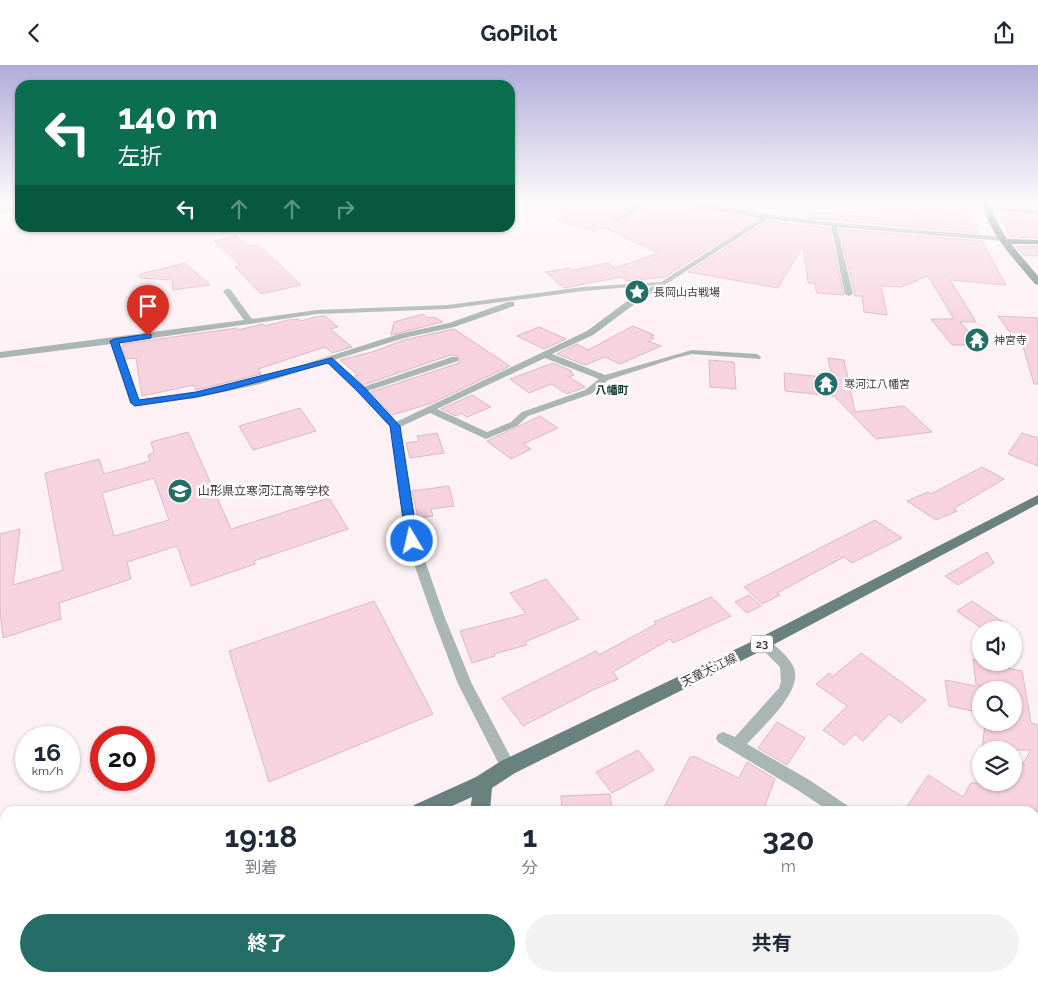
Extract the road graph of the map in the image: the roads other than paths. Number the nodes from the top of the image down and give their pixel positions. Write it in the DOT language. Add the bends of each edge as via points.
graph roads {
  1 [pos="721,245"];
  2 [pos="838,245"];
  3 [pos="1007,245"];
  4 [pos="669,280"];
  5 [pos="1038,282"];
  6 [pos="617,288"];
  7 [pos="227,291"];
  8 [pos="849,294"];
  9 [pos="532,297"];
  10 [pos="633,301"];
  11 [pos="248,321"];
  12 [pos="114,341"];
  13 [pos="0,355"];
  14 [pos="546,355"];
  15 [pos="757,357"];
  16 [pos="455,359"];
  17 [pos="329,360"];
  18 [pos="605,378"];
  19 [pos="362,390"];
  20 [pos="429,409"];
  21 [pos="395,426"];
  22 [pos="1038,499"];
  23 [pos="763,643"];
  24 [pos="508,767"];
  25 [pos="483,783"];
  26 [pos="432,806"];
  27 [pos="481,806"];
  28 [pos="835,806"];
  1 -- 4 [label="lane"];
  2 -- 8 [label="lane"];
  3 -- 5 [label="main road"];
  4 -- 6 [label="lane"];
  4 -- 10 [label="lane"];
  6 -- 9 [label="lane" via="583,289"];
  6 -- 10 [label="lane"];
  7 -- 11 [label="lane"];
  9 -- 11 [label="lane" via="425,309 317,312"];
  9 -- 17 [label="lane"];
  10 -- 14 [label="lane" via="590,333"];
  11 -- 12 [label="lane"];
  12 -- 13 [label="lane"];
  12 -- 17 [label="lane" via="135,403 233,387"];
  14 -- 18 [label="lane"];
  14 -- 20 [label="lane"];
  15 -- 18 [label="lane" via="692,352"];
  16 -- 19 [label="lane"];
  17 -- 19 [label="lane"];
  18 -- 20 [label="lane" via="588,392 525,414 514,424 486,435 469,424"];
  19 -- 21 [label="lane"];
  20 -- 21 [label="lane"];
  21 -- 24 [label="lane" via="412,541 465,683"];
  22 -- 23 [label="main road, 天童大江線 / 23"];
  23 -- 24 [label="main road, 天童大江線 / 23"];
  23 -- 28 [label="lane" via="788,667 790,680 785,691 730,742"];
  24 -- 25 [label="main road, 天童大江線 / 23"];
  25 -- 26 [label="main road, 天童大江線"];
  25 -- 27 [label="main road"];
}
